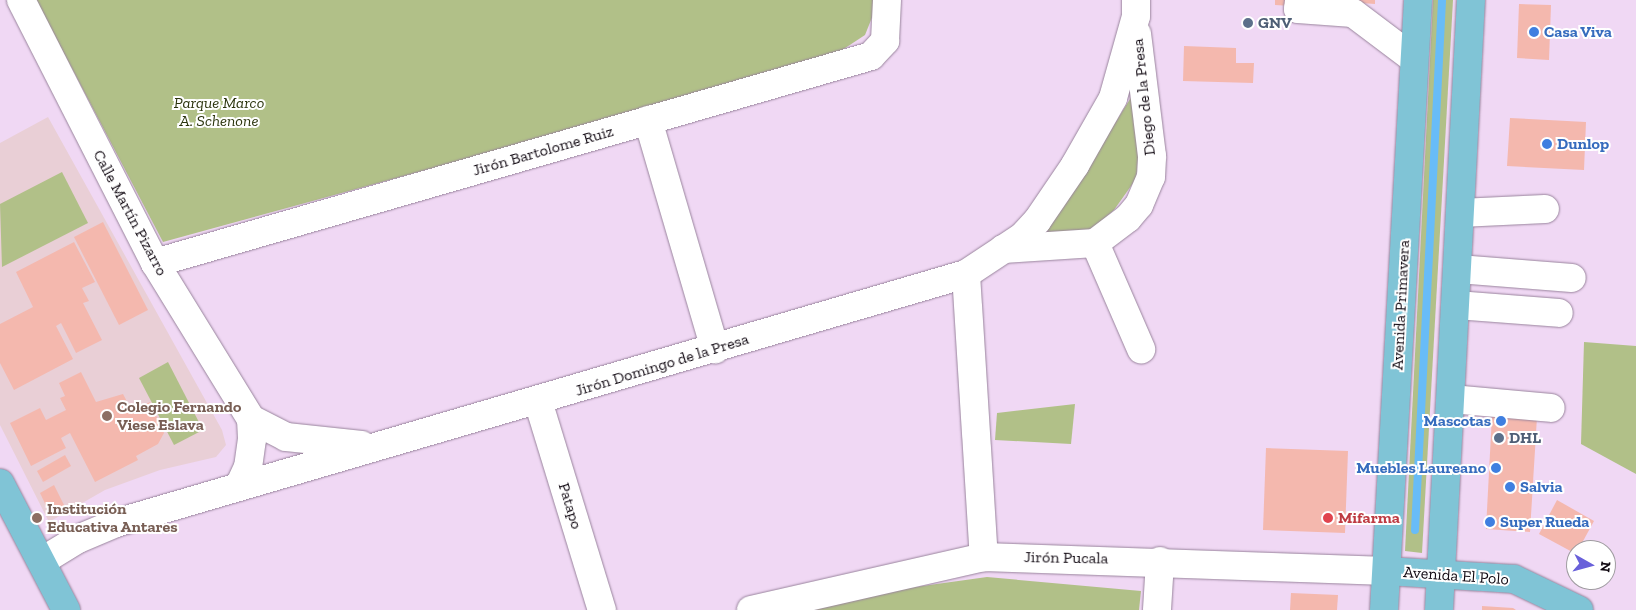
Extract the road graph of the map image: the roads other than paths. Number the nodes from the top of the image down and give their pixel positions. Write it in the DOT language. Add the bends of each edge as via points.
graph roads {
  1 [pos="22,0"];
  2 [pos="887,0"];
  3 [pos="1418,0"];
  4 [pos="1471,0"];
  5 [pos="1299,1"];
  6 [pos="1136,8"];
  7 [pos="1414,60"];
  8 [pos="648,120"];
  9 [pos="1546,209"];
  10 [pos="1460,213"];
  11 [pos="1095,243"];
  12 [pos="1002,249"];
  13 [pos="155,263"];
  14 [pos="1458,269"];
  15 [pos="966,274"];
  16 [pos="1572,278"];
  17 [pos="1456,304"];
  18 [pos="1559,313"];
  19 [pos="715,349"];
  20 [pos="1141,349"];
  21 [pos="1451,399"];
  22 [pos="538,401"];
  23 [pos="1551,408"];
  24 [pos="251,419"];
  25 [pos="377,447"];
  26 [pos="0,483"];
  27 [pos="239,486"];
  28 [pos="984,557"];
  29 [pos="42,561"];
  30 [pos="1160,561"];
  31 [pos="1387,571"];
  32 [pos="1441,574"];
  33 [pos="66,610"];
  34 [pos="602,610"];
  35 [pos="751,610"];
  36 [pos="1157,610"];
  37 [pos="1384,610"];
  38 [pos="1439,610"];
  39 [pos="1579,610"];
  1 -- 13 [label="street, Calle Martín Pizarro"];
  2 -- 8 [label="street, Jirón Bartolome Ruiz" via="885,42 871,56"];
  3 -- 7 [label="main road, Avenida Primavera"];
  4 -- 10 [label="main road"];
  5 -- 7 [label="street" via="1298,9 1353,8"];
  6 -- 11 [label="street, Diego de la Presa" via="1152,156 1151,177 1139,205 1128,218"];
  6 -- 12 [label="street, Jirón Domingo de la Presa" via="1114,98 1038,221 1022,237"];
  7 -- 31 [label="main road, Avenida Primavera"];
  8 -- 13 [label="street, Jirón Bartolome Ruiz"];
  8 -- 19 [label="street"];
  9 -- 10 [label="street"];
  10 -- 14 [label="main road"];
  11 -- 12 [label="street"];
  11 -- 20 [label="street" via="1100,262"];
  12 -- 15 [label="street, Jirón Domingo de la Presa"];
  13 -- 24 [label="street, Calle Martín Pizarro"];
  14 -- 16 [label="street"];
  14 -- 17 [label="main road"];
  15 -- 19 [label="street, Jirón Domingo de la Presa"];
  15 -- 28 [label="street"];
  17 -- 18 [label="street"];
  17 -- 21 [label="main road"];
  19 -- 22 [label="street, Jirón Domingo de la Presa"];
  21 -- 23 [label="street"];
  21 -- 32 [label="main road"];
  22 -- 25 [label="street, Jirón Domingo de la Presa"];
  22 -- 34 [label="street, Patapo"];
  24 -- 25 [label="street" via="286,437"];
  24 -- 27 [label="street" via="248,467"];
  25 -- 27 [label="street, Jirón Domingo de la Presa"];
  26 -- 29 [label="main road"];
  27 -- 29 [label="street, Jirón Domingo de la Presa" via="99,529"];
  28 -- 30 [label="street, Jirón Pucala"];
  28 -- 35 [label="street, Jirón Pucala"];
  29 -- 33 [label="main road"];
  30 -- 31 [label="street, Jirón Pucala"];
  30 -- 36 [label="street"];
  31 -- 32 [label="main road, Avenida El Polo"];
  31 -- 37 [label="main road, Avenida Primavera"];
  32 -- 38 [label="main road"];
  32 -- 39 [label="main road, Avenida El Polo" via="1520,581"];
}
